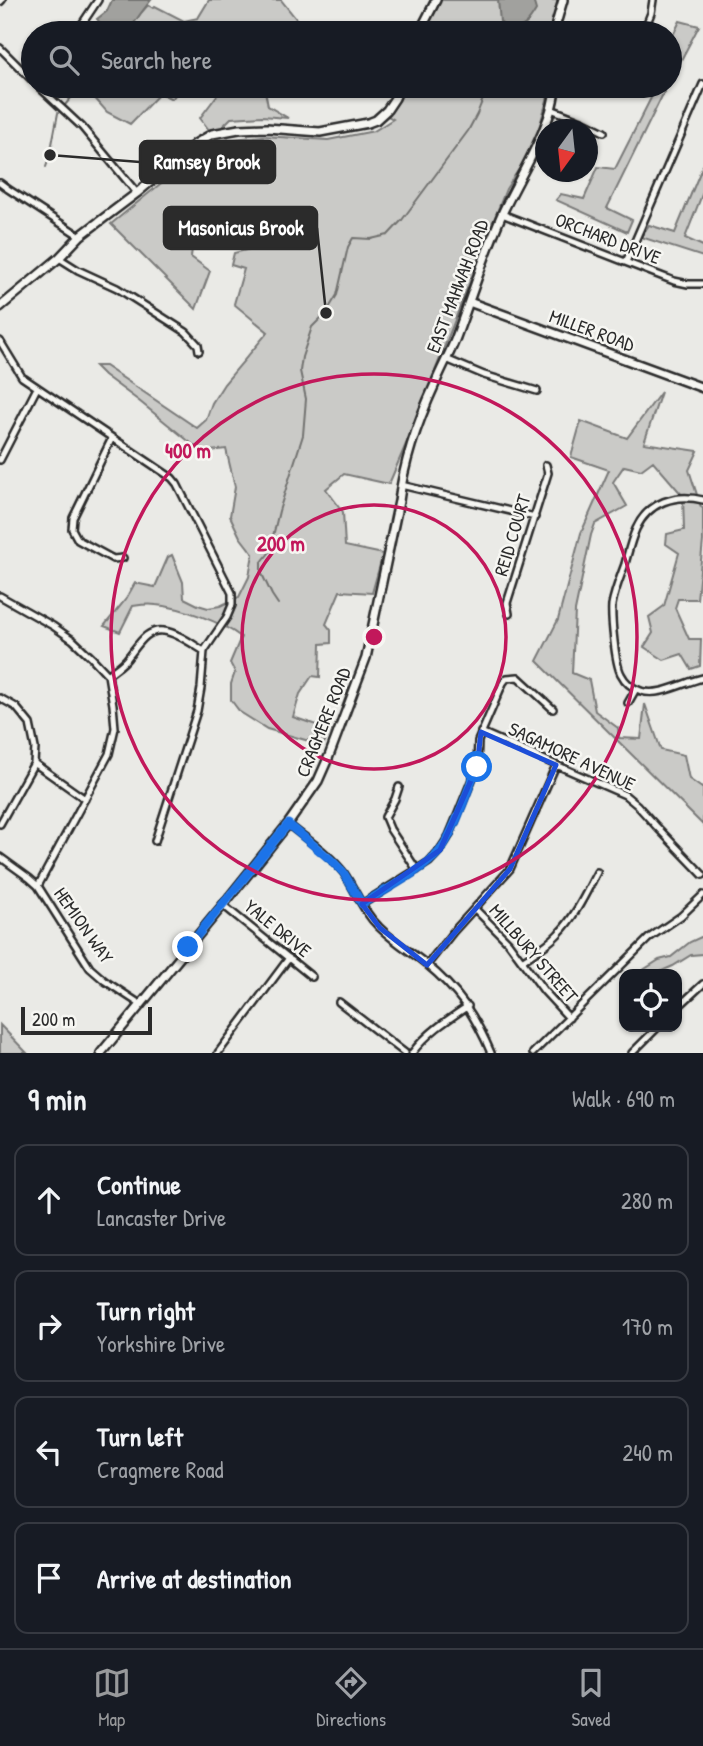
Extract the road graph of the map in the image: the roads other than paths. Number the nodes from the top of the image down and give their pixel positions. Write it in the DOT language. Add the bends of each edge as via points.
graph roads {
  1 [pos="98,0"];
  2 [pos="436,0"];
  3 [pos="563,0"];
  4 [pos="653,0"];
  5 [pos="84,21"];
  6 [pos="425,21"];
  7 [pos="557,21"];
  8 [pos="648,21"];
  9 [pos="0,48"];
  10 [pos="21,69"];
  11 [pos="703,84"];
  12 [pos="51,98"];
  13 [pos="395,98"];
  14 [pos="553,98"];
  15 [pos="551,108"];
  16 [pos="604,132"];
  17 [pos="0,183"];
  18 [pos="137,193"];
  19 [pos="502,214"];
  20 [pos="80,236"];
  21 [pos="59,258"];
  22 [pos="626,262"];
  23 [pos="703,284"];
  24 [pos="469,302"];
  25 [pos="1,305"];
  26 [pos="0,341"];
  27 [pos="200,351"];
  28 [pos="446,359"];
  29 [pos="523,376"];
  30 [pos="520,386"];
  31 [pos="37,388"];
  32 [pos="703,388"];
  33 [pos="537,391"];
  34 [pos="112,438"];
  35 [pos="0,460"];
  36 [pos="546,465"];
  37 [pos="401,485"];
  38 [pos="703,500"];
  39 [pos="399,501"];
  40 [pos="535,517"];
  41 [pos="123,558"];
  42 [pos="0,596"];
  43 [pos="509,614"];
  44 [pos="204,651"];
  45 [pos="108,675"];
  46 [pos="703,678"];
  47 [pos="636,689"];
  48 [pos="0,698"];
  49 [pos="628,702"];
  50 [pos="553,709"];
  51 [pos="481,732"];
  52 [pos="34,763"];
  53 [pos="556,765"];
  54 [pos="399,787"];
  55 [pos="85,799"];
  56 [pos="0,824"];
  57 [pos="288,824"];
  58 [pos="155,841"];
  59 [pos="0,857"];
  60 [pos="417,870"];
  61 [pos="597,872"];
  62 [pos="703,874"];
  63 [pos="37,886"];
  64 [pos="703,895"];
  65 [pos="362,904"];
  66 [pos="223,905"];
  67 [pos="475,909"];
  68 [pos="289,958"];
  69 [pos="522,961"];
  70 [pos="427,965"];
  71 [pos="617,971"];
  72 [pos="312,977"];
  73 [pos="703,984"];
  74 [pos="339,1002"];
  75 [pos="682,1003"];
  76 [pos="140,1004"];
  77 [pos="468,1006"];
  78 [pos="569,1018"];
  79 [pos="653,1032"];
  80 [pos="101,1053"];
  81 [pos="218,1053"];
  82 [pos="405,1053"];
  83 [pos="412,1053"];
  84 [pos="491,1053"];
  85 [pos="533,1053"];
  86 [pos="632,1053"];
  1 -- 5 [label="street"];
  2 -- 6 [label="street"];
  3 -- 7 [label="street"];
  4 -- 8 [label="street"];
  9 -- 10 [label="street"];
  11 -- 22 [label="street"];
  12 -- 18 [label="street" via="82,127"];
  13 -- 18 [label="street" via="368,123 320,132 267,128 212,134"];
  14 -- 15 [label="street, EAST MAHWAH ROAD"];
  15 -- 16 [label="street"];
  15 -- 19 [label="street, EAST MAHWAH ROAD"];
  17 -- 20 [label="street"];
  18 -- 20 [label="street"];
  19 -- 22 [label="street, ORCHARD DRIVE"];
  19 -- 24 [label="street, EAST MAHWAH ROAD"];
  20 -- 21 [label="street"];
  21 -- 25 [label="street"];
  21 -- 27 [label="street" via="186,331"];
  22 -- 23 [label="street, ORCHARD DRIVE" via="681,283"];
  24 -- 28 [label="street, EAST MAHWAH ROAD"];
  24 -- 32 [label="street, MILLER ROAD"];
  26 -- 31 [label="street" via="22,377"];
  28 -- 30 [label="street"];
  28 -- 37 [label="street, EAST MAHWAH ROAD" via="416,428"];
  29 -- 30 [label="street"];
  30 -- 33 [label="street"];
  31 -- 34 [label="street"];
  31 -- 35 [label="street"];
  34 -- 41 [label="street" via="73,518 72,529 78,540 106,556"];
  34 -- 44 [label="street" via="177,484 232,593 227,617"];
  36 -- 40 [label="street, REID COURT" via="548,473"];
  37 -- 39 [label="street, EAST MAHWAH ROAD"];
  37 -- 40 [label="street"];
  38 -- 47 [label="street" via="664,501 645,515 634,535 612,615 620,671"];
  39 -- 57 [label="street, CRAGMERE ROAD" via="362,671 318,781"];
  40 -- 43 [label="street, REID COURT" via="507,603"];
  42 -- 45 [label="street" via="73,640"];
  44 -- 45 [label="street" via="174,634 156,631 145,636"];
  44 -- 58 [label="street" via="197,711"];
  45 -- 55 [label="street" via="115,728 109,754"];
  46 -- 47 [label="street" via="657,691"];
  47 -- 49 [label="street"];
  48 -- 52 [label="street" via="16,707 30,724"];
  50 -- 51 [label="street" via="513,676 503,683"];
  51 -- 53 [label="street, SAGAMORE AVENUE"];
  51 -- 60 [label="street" via="477,767 449,836"];
  52 -- 55 [label="street"];
  52 -- 56 [label="street"];
  53 -- 62 [label="street, SAGAMORE AVENUE" via="625,795"];
  53 -- 67 [label="street" via="510,869"];
  54 -- 60 [label="street" via="385,817"];
  55 -- 63 [label="street"];
  57 -- 65 [label="street" via="343,872"];
  57 -- 66 [label="street, CRAGMERE ROAD"];
  59 -- 63 [label="street, HEMION WAY"];
  60 -- 65 [label="street"];
  61 -- 69 [label="street" via="566,926"];
  63 -- 76 [label="street, HEMION WAY" via="90,968"];
  64 -- 71 [label="street"];
  65 -- 70 [label="street" via="380,928"];
  66 -- 68 [label="street, YALE DRIVE"];
  66 -- 76 [label="street, CRAGMERE ROAD"];
  67 -- 69 [label="street, MILLBURY STREET"];
  67 -- 70 [label="street"];
  68 -- 72 [label="street, YALE DRIVE"];
  68 -- 81 [label="street"];
  69 -- 78 [label="street, MILLBURY STREET"];
  70 -- 77 [label="street"];
  71 -- 78 [label="street"];
  73 -- 75 [label="street"];
  74 -- 82 [label="street"];
  76 -- 80 [label="street, CRAGMERE ROAD"];
  77 -- 83 [label="street"];
  77 -- 84 [label="street"];
  78 -- 85 [label="street"];
  79 -- 86 [label="street"];
}
